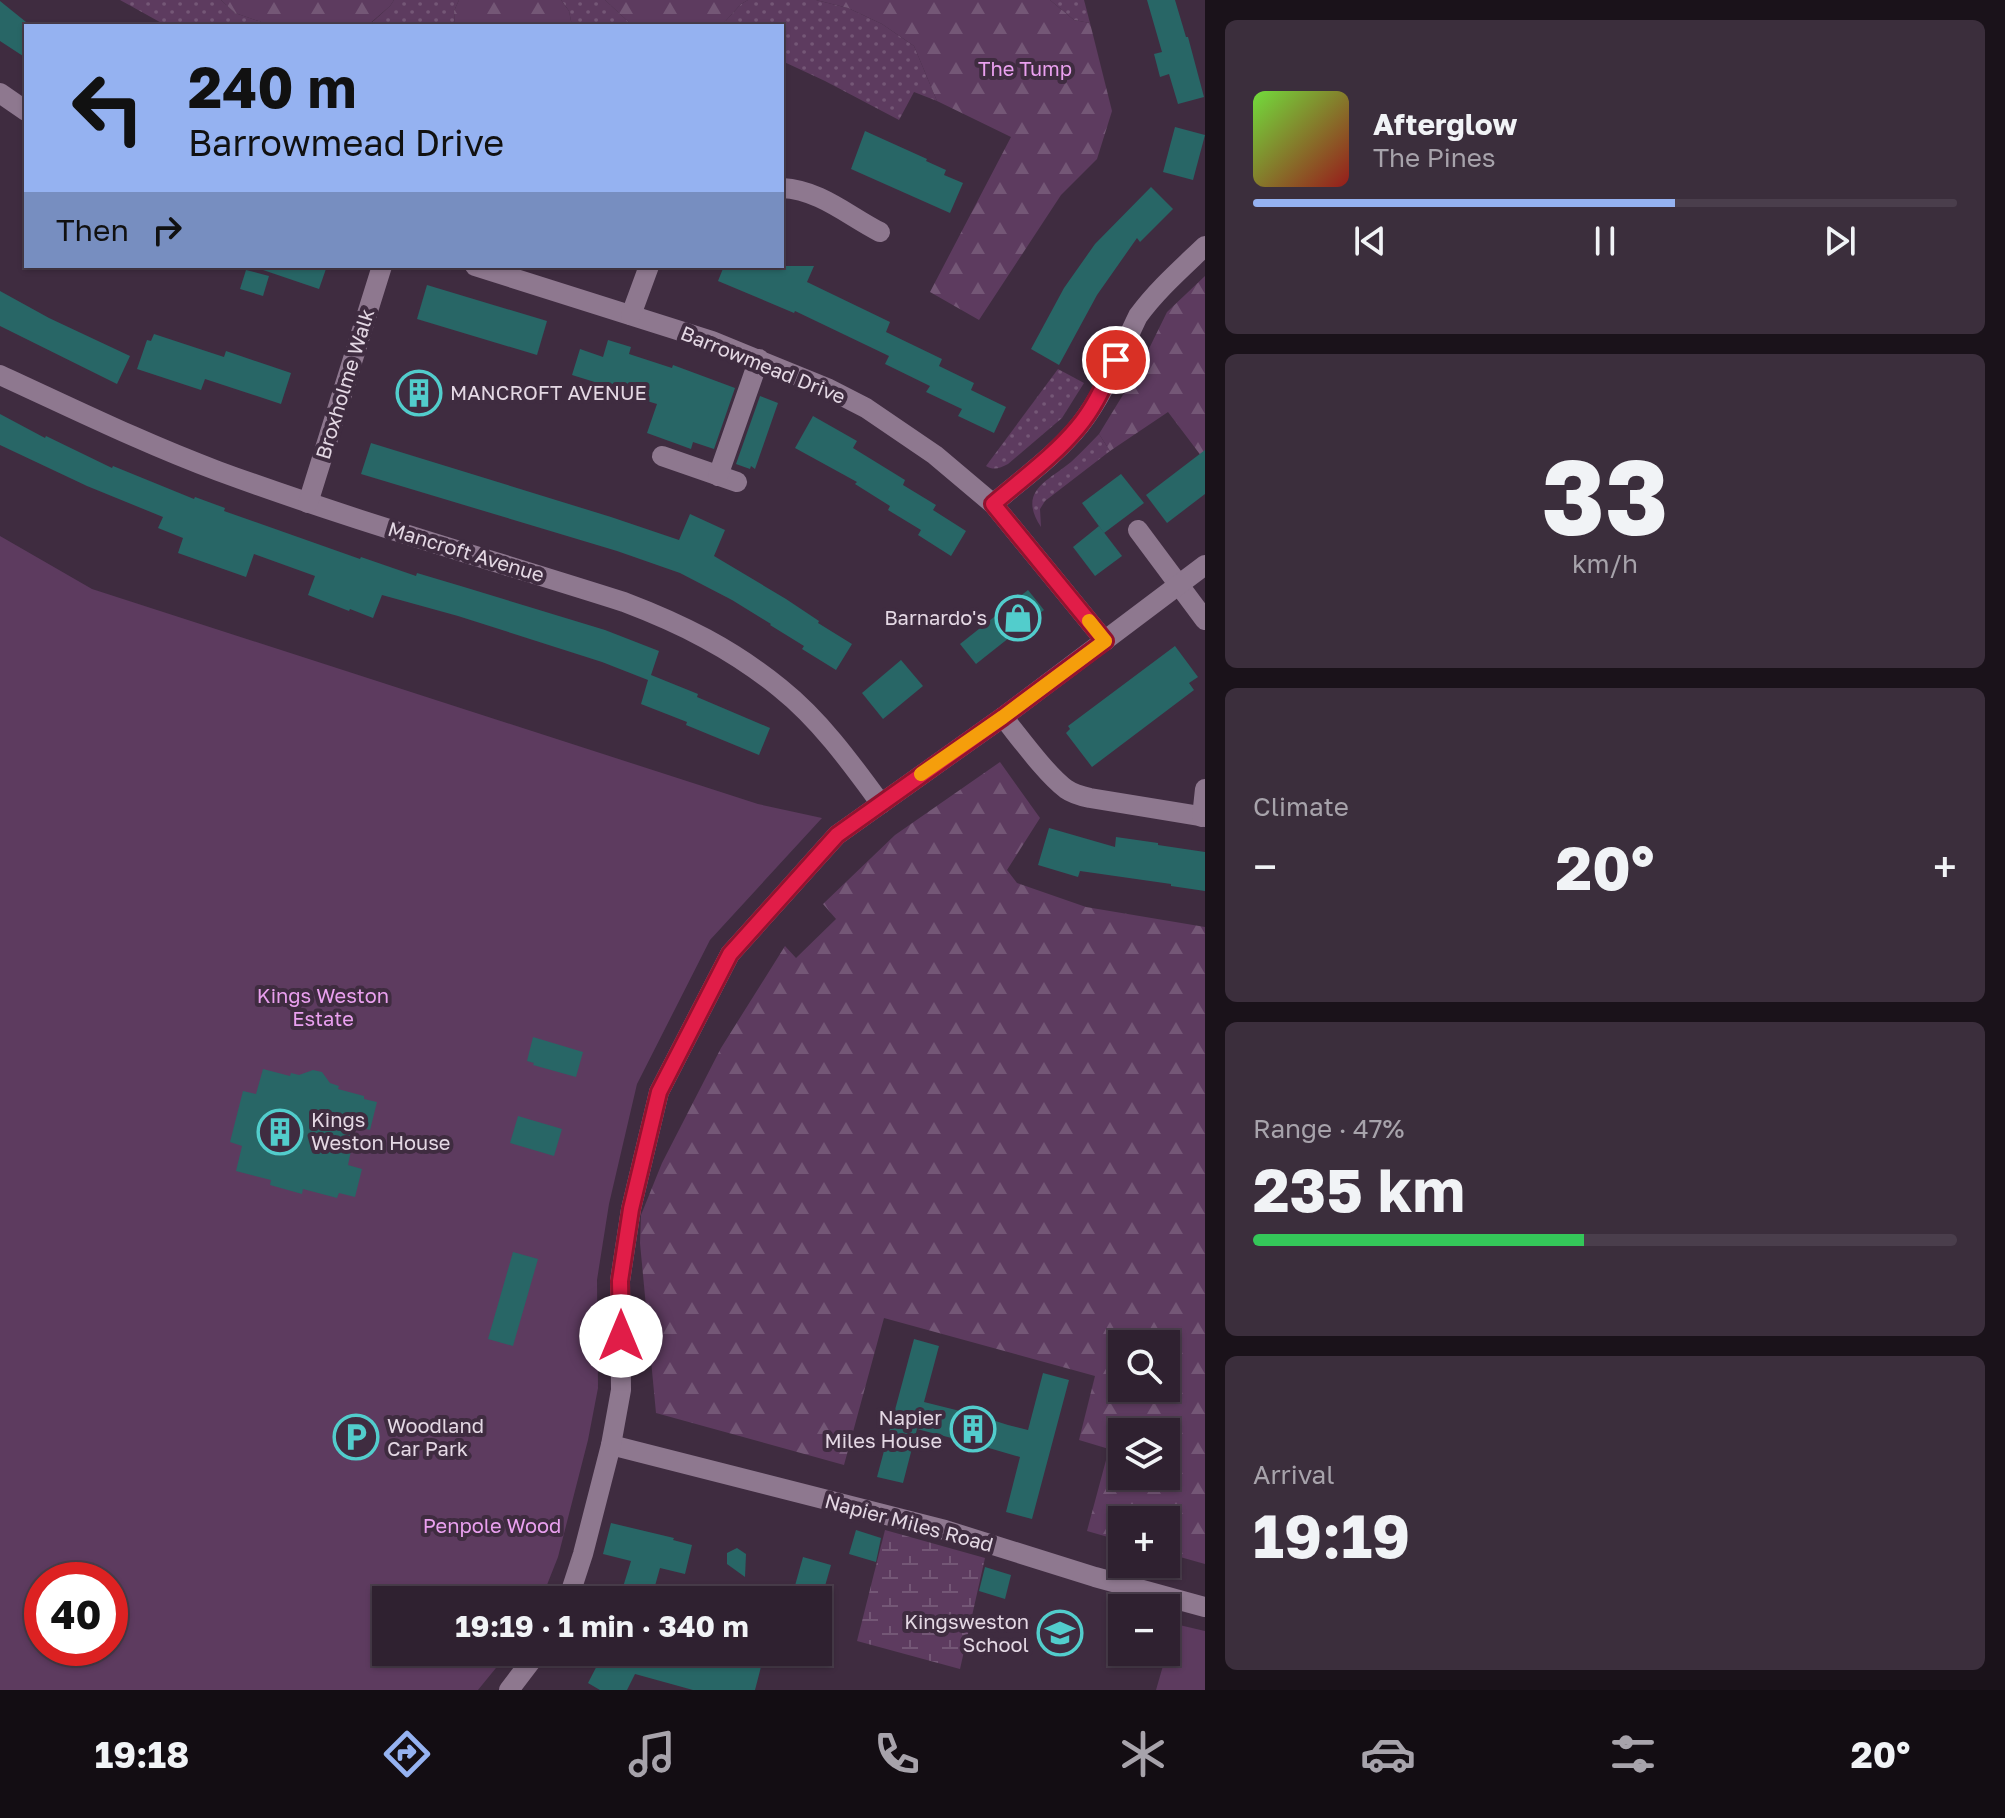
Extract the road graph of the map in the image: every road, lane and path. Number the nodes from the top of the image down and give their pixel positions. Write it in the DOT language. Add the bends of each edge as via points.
graph roads {
  1 [pos="0,93"];
  2 [pos="24,110"];
  3 [pos="784,188"];
  4 [pos="880,232"];
  5 [pos="1205,246"];
  6 [pos="381,268"];
  7 [pos="481,268"];
  8 [pos="648,268"];
  9 [pos="631,315"];
  10 [pos="759,359"];
  11 [pos="0,375"];
  12 [pos="662,456"];
  13 [pos="308,503"];
  14 [pos="993,504"];
  15 [pos="1138,530"];
  16 [pos="1205,565"];
  17 [pos="1179,585"];
  18 [pos="1205,620"];
  19 [pos="1105,641"];
  20 [pos="1003,717"];
  21 [pos="1205,789"];
  22 [pos="881,804"];
  23 [pos="1203,817"];
  24 [pos="611,1445"];
  25 [pos="573,1586"];
  26 [pos="1205,1607"];
  27 [pos="527,1666"];
  28 [pos="509,1690"];
  1 -- 2 [label="street"];
  3 -- 4 [label="street" via="814,194"];
  5 -- 14 [label="street" via="1138,316 1078,427"];
  6 -- 13 [label="street, Broxholme Walk"];
  7 -- 9 [label="street, Barrowmead Drive"];
  8 -- 9 [label="street"];
  9 -- 10 [label="street, Barrowmead Drive"];
  10 -- 12 [label="street" via="728,479"];
  10 -- 14 [label="street, Barrowmead Drive" via="866,408 935,455"];
  11 -- 13 [label="street, Mancroft Avenue" via="129,435"];
  13 -- 22 [label="street, Mancroft Avenue" via="624,602 703,636 781,689 845,756"];
  14 -- 19 [label="street, Barrowmead Drive"];
  15 -- 17 [label="street"];
  16 -- 17 [label="street"];
  17 -- 18 [label="street"];
  17 -- 19 [label="street"];
  19 -- 20 [label="street"];
  20 -- 22 [label="street"];
  20 -- 23 [label="street" via="1074,794"];
  21 -- 23 [label="street"];
  22 -- 24 [label="street" via="837,835 730,954 659,1092 620,1281 621,1390"];
  24 -- 25 [label="street"];
  24 -- 26 [label="street, Napier Miles Road" via="945,1530"];
  27 -- 28 [label="street"];
}
